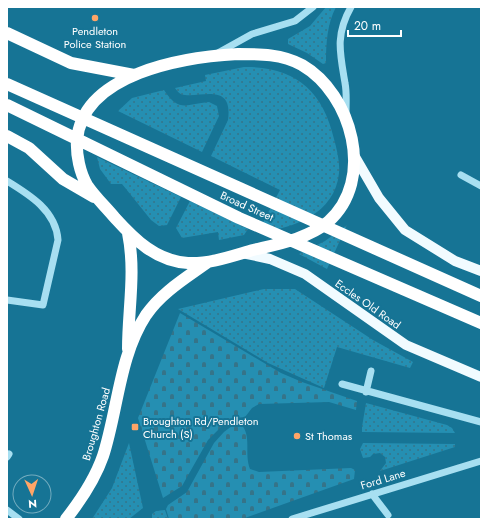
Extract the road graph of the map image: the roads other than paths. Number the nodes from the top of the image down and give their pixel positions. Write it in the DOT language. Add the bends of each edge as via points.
graph roads {
  1 [pos="313,7"];
  2 [pos="351,7"];
  3 [pos="7,33"];
  4 [pos="212,56"];
  5 [pos="134,75"];
  6 [pos="7,84"];
  7 [pos="7,105"];
  8 [pos="346,117"];
  9 [pos="7,136"];
  10 [pos="354,155"];
  11 [pos="461,175"];
  12 [pos="7,181"];
  13 [pos="481,186"];
  14 [pos="100,200"];
  15 [pos="128,233"];
  16 [pos="241,253"];
  17 [pos="208,262"];
  18 [pos="481,271"];
  19 [pos="481,296"];
  20 [pos="7,300"];
  21 [pos="481,323"];
  22 [pos="128,352"];
  23 [pos="371,371"];
  24 [pos="481,377"];
  25 [pos="342,384"];
  26 [pos="366,392"];
  27 [pos="481,422"];
  28 [pos="481,461"];
  29 [pos="372,494"];
  30 [pos="7,510"];
  31 [pos="388,515"];
  32 [pos="19,519"];
  33 [pos="66,519"];
  34 [pos="292,519"];
  1 -- 4 [label="street" via="295,21 252,34"];
  2 -- 8 [label="street" via="340,38 346,84"];
  3 -- 5 [label="highway" via="71,63"];
  4 -- 5 [label="highway"];
  4 -- 8 [label="highway" via="257,54 286,58 315,75"];
  5 -- 14 [label="highway" via="118,83 95,102 80,126 77,147 82,174"];
  6 -- 19 [label="highway, Broad Street"];
  7 -- 21 [label="highway, Broad Street" via="239,218"];
  8 -- 10 [label="highway"];
  9 -- 14 [label="highway" via="29,148 63,179"];
  10 -- 16 [label="highway" via="351,184 345,201 335,216 316,230"];
  10 -- 18 [label="main road" via="379,198 405,230 455,261"];
  11 -- 13 [label="street"];
  12 -- 20 [label="street" via="46,210 57,229 57,247 43,305"];
  14 -- 15 [label="highway"];
  15 -- 17 [label="highway" via="156,255 188,263"];
  15 -- 22 [label="highway, Broughton Road" via="133,274 128,320"];
  16 -- 17 [label="highway"];
  16 -- 24 [label="main road, Eccles Old Road" via="270,259 305,274 406,345"];
  17 -- 22 [label="highway, Broughton Road" via="165,292 146,316"];
  22 -- 33 [label="highway, Broughton Road" via="102,457 82,498"];
  23 -- 26 [label="street"];
  25 -- 26 [label="street"];
  26 -- 27 [label="street"];
  28 -- 29 [label="street, Ford Lane"];
  29 -- 31 [label="street"];
  29 -- 34 [label="street, Ford Lane"];
  30 -- 32 [label="street"];
}
